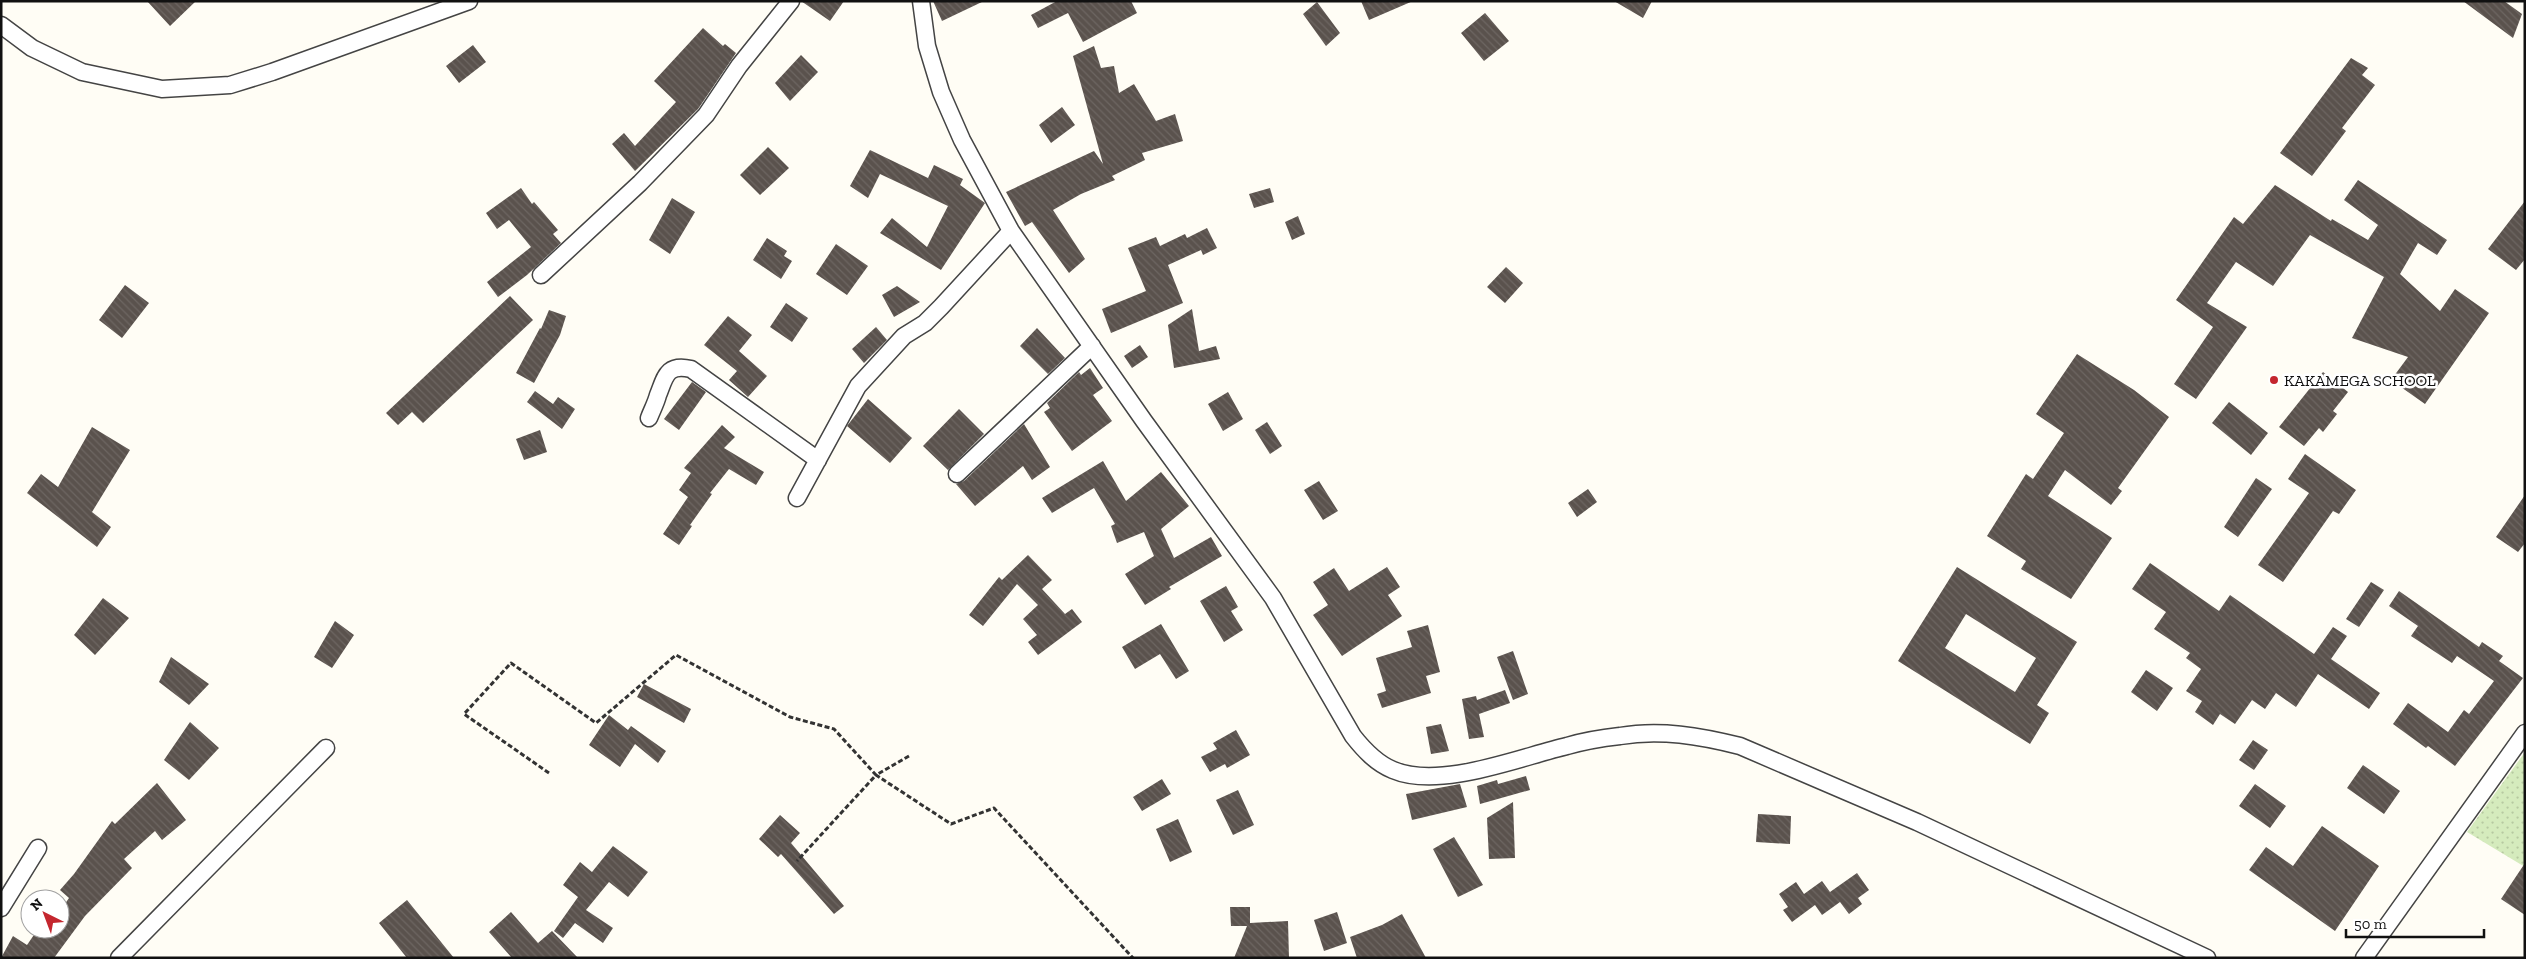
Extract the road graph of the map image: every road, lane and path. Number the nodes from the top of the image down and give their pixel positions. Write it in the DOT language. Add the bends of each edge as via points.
graph roads {
  1 [pos="469,1"];
  2 [pos="791,1"];
  3 [pos="921,1"];
  4 [pos="1,25"];
  5 [pos="1011,231"];
  6 [pos="541,275"];
  7 [pos="1092,346"];
  8 [pos="648,418"];
  9 [pos="818,460"];
  10 [pos="957,474"];
  11 [pos="797,498"];
  12 [pos="2525,733"];
  13 [pos="326,748"];
  14 [pos="909,756"];
  15 [pos="549,773"];
  16 [pos="876,776"];
  17 [pos="38,848"];
  18 [pos="797,861"];
  19 [pos="1,908"];
  20 [pos="119,958"];
  21 [pos="1133,958"];
  22 [pos="2207,958"];
  23 [pos="2364,958"];
  1 -- 4 [label="street" via="230,85 162,90 82,72 32,48"];
  2 -- 6 [label="street" via="739,66 706,115 640,183"];
  3 -- 5 [label="street" via="927,46 941,92 962,140"];
  5 -- 7 [label="street"];
  5 -- 9 [label="street" via="942,308 904,336 858,386"];
  7 -- 10 [label="street"];
  7 -- 22 [label="street" via="1272,598 1353,736 1367,753 1393,770 1429,777 1502,765 1622,735 1669,733 1711,739 1740,746 1917,822"];
  8 -- 9 [label="street" via="666,375 684,367"];
  9 -- 11 [label="street"];
  12 -- 23 [label="street"];
  13 -- 20 [label="street"];
  14 -- 16 [label="path"];
  15 -- 16 [label="path" via="464,714 511,663 596,723 676,655 790,717 834,729"];
  16 -- 18 [label="path"];
  16 -- 21 [label="path" via="951,824 994,808"];
  17 -- 19 [label="street"];
}
